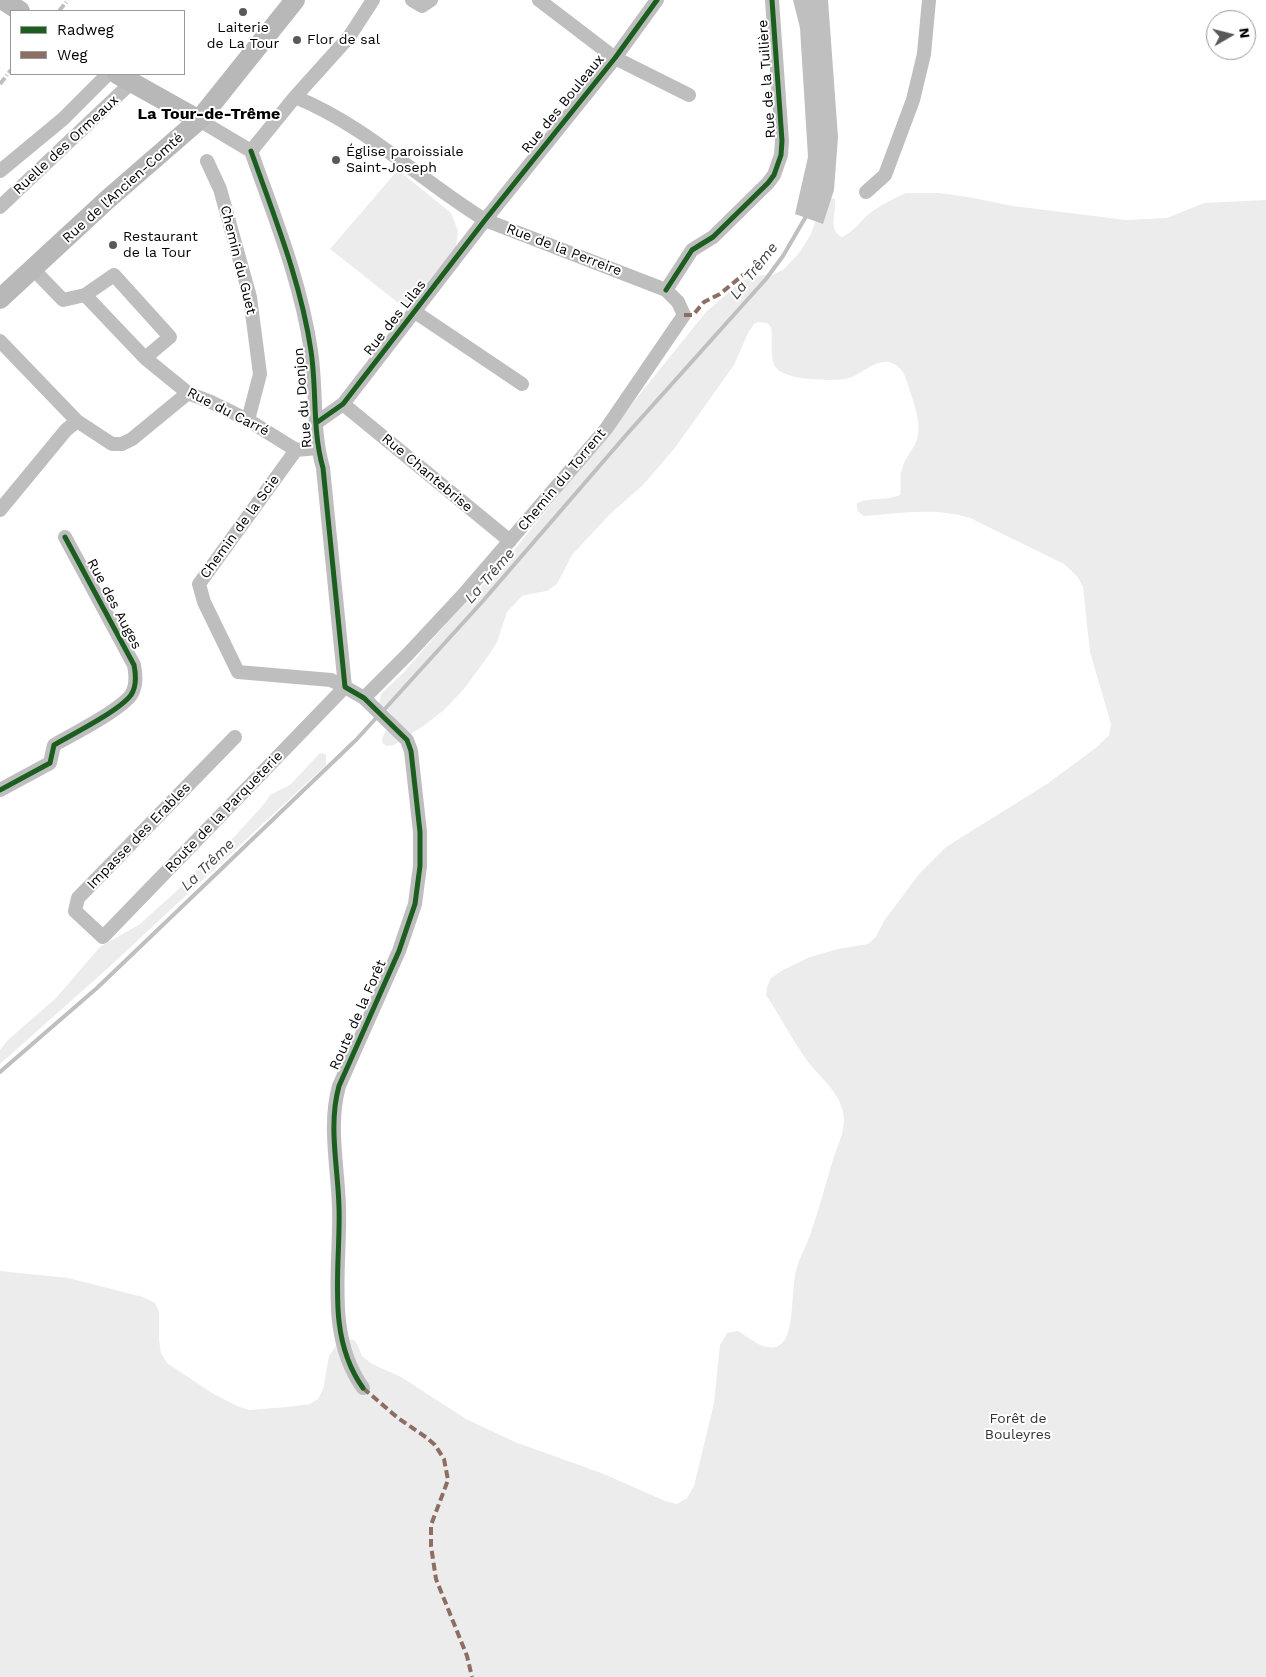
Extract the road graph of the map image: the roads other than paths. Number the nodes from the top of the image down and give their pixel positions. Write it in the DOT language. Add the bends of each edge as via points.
graph roads {
  1 [pos="3,0"];
  2 [pos="373,0"];
  3 [pos="412,0"];
  4 [pos="431,0"];
  5 [pos="539,0"];
  6 [pos="656,0"];
  7 [pos="772,0"];
  8 [pos="929,0"];
  9 [pos="290,2"];
  10 [pos="18,10"];
  11 [pos="615,58"];
  12 [pos="107,75"];
  13 [pos="124,78"];
  14 [pos="689,95"];
  15 [pos="295,97"];
  16 [pos="199,120"];
  17 [pos="251,151"];
  18 [pos="208,161"];
  19 [pos="0,171"];
  20 [pos="866,192"];
  21 [pos="0,207"];
  22 [pos="485,220"];
  23 [pos="33,269"];
  24 [pos="666,290"];
  25 [pos="85,295"];
  26 [pos="0,299"];
  27 [pos="415,312"];
  28 [pos="0,341"];
  29 [pos="145,358"];
  30 [pos="522,384"];
  31 [pos="188,393"];
  32 [pos="344,404"];
  33 [pos="248,420"];
  34 [pos="77,421"];
  35 [pos="316,423"];
  36 [pos="317,448"];
  37 [pos="296,450"];
  38 [pos="0,510"];
  39 [pos="65,537"];
  40 [pos="510,541"];
  41 [pos="344,687"];
  42 [pos="368,702"];
  43 [pos="236,737"];
  44 [pos="0,790"];
  45 [pos="103,937"];
  46 [pos="362,1388"];
  1 -- 10 [label="main road"];
  2 -- 15 [label="street" via="349,37"];
  3 -- 4 [label="street" via="422,6"];
  5 -- 11 [label="street"];
  6 -- 11 [label="street, Rue des Bouleaux"];
  7 -- 24 [label="street, Rue de la Tuilière" via="782,141 774,175 713,237 692,250"];
  8 -- 20 [label="street" via="924,54 910,108 885,175"];
  9 -- 16 [label="main road, Rue de l'Ancien-Comté"];
  11 -- 14 [label="street"];
  11 -- 22 [label="street, Rue des Bouleaux"];
  12 -- 19 [label="street" via="63,119"];
  13 -- 16 [label="main road"];
  13 -- 21 [label="street, Ruelle des Ormeaux"];
  15 -- 17 [label="street"];
  15 -- 22 [label="street, Rue de la Perreire" via="318,106 355,128"];
  16 -- 17 [label="street"];
  16 -- 23 [label="main road, Rue de l'Ancien-Comté"];
  17 -- 35 [label="street, Rue du Donjon" via="305,318 312,352"];
  18 -- 33 [label="street, Chemin du Guet" via="220,189 250,297 260,374"];
  22 -- 24 [label="street, Rue de la Perreire"];
  22 -- 27 [label="street, Rue des Lilas"];
  23 -- 25 [label="street" via="63,300"];
  23 -- 26 [label="main road, Rue de l'Ancien-Comté"];
  24 -- 40 [label="street, Chemin du Torrent" via="678,302 684,315 606,429"];
  25 -- 29 [label="street, Rue du Carré"];
  25 -- 29 [label="street" via="114,276 170,337"];
  27 -- 30 [label="street"];
  27 -- 32 [label="street, Rue des Lilas"];
  28 -- 34 [label="street"];
  29 -- 31 [label="street, Rue du Carré"];
  31 -- 33 [label="street, Rue du Carré"];
  31 -- 34 [label="street" via="122,444 112,444"];
  32 -- 35 [label="street, Rue des Lilas"];
  32 -- 40 [label="street, Rue Chantebrise"];
  33 -- 37 [label="street, Rue du Carré"];
  34 -- 38 [label="street"];
  35 -- 36 [label="street, Rue du Donjon"];
  36 -- 37 [label="street"];
  36 -- 41 [label="street, Rue du Donjon" via="323,468"];
  37 -- 41 [label="street, Chemin de la Scie" via="199,584 204,602 238,672 331,680"];
  39 -- 44 [label="street, Rue des Auges" via="134,665 136,680 132,694 121,705 54,745 50,763"];
  40 -- 42 [label="street, Chemin du Torrent"];
  41 -- 42 [label="street"];
  41 -- 45 [label="street, Route de la Parqueterie"];
  42 -- 46 [label="street, Route de la Forêt" via="407,740 411,751 420,832 420,866 415,904 399,951 339,1086 334,1110 339,1209 337,1300 346,1355"];
  43 -- 45 [label="street, Impasse des Erables" via="78,898 75,910"];
}
